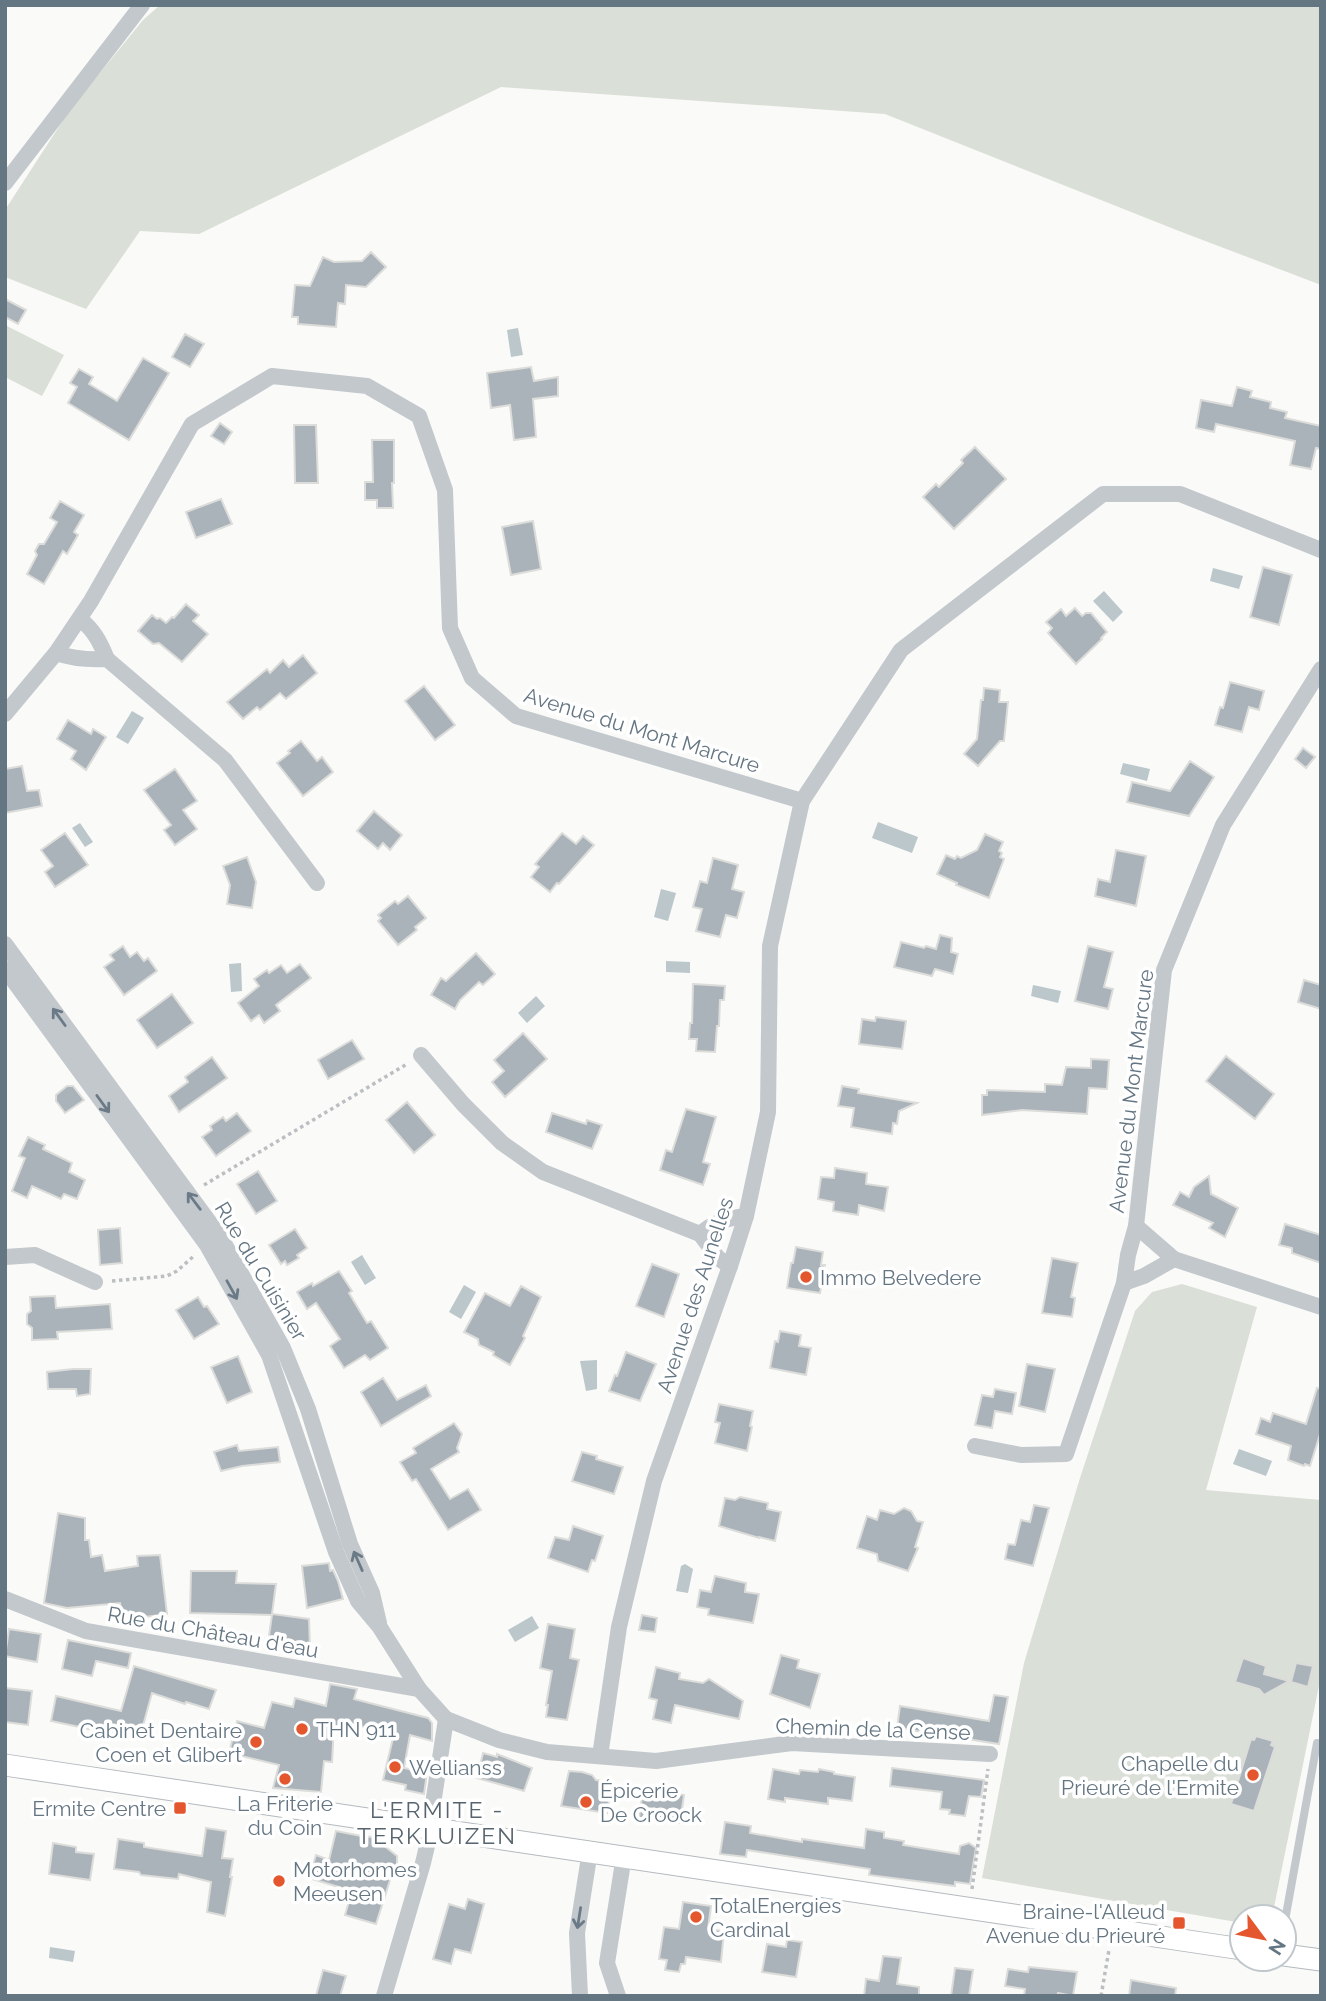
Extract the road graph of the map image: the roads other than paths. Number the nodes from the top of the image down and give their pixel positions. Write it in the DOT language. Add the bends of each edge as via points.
graph roads {
  1 [pos="142,5"];
  2 [pos="5,183"];
  3 [pos="1321,550"];
  4 [pos="80,619"];
  5 [pos="56,653"];
  6 [pos="107,659"];
  7 [pos="1321,669"];
  8 [pos="5,714"];
  9 [pos="802,801"];
  10 [pos="317,883"];
  11 [pos="5,944"];
  12 [pos="5,969"];
  13 [pos="421,1055"];
  14 [pos="746,1216"];
  15 [pos="1136,1226"];
  16 [pos="700,1234"];
  17 [pos="5,1257"];
  18 [pos="1174,1259"];
  19 [pos="730,1266"];
  20 [pos="96,1282"];
  21 [pos="1124,1283"];
  22 [pos="1321,1307"];
  23 [pos="975,1446"];
  24 [pos="5,1599"];
  25 [pos="379,1626"];
  26 [pos="419,1689"];
  27 [pos="446,1719"];
  28 [pos="1317,1743"];
  29 [pos="990,1754"];
  30 [pos="600,1756"];
  31 [pos="5,1765"];
  32 [pos="431,1829"];
  33 [pos="590,1851"];
  34 [pos="624,1856"];
  35 [pos="1288,1903"];
  36 [pos="1228,1947"];
  37 [pos="1298,1957"];
  38 [pos="1321,1960"];
  39 [pos="384,1996"];
  40 [pos="580,1996"];
  41 [pos="618,1996"];
  1 -- 2 [label="street"];
  3 -- 9 [label="street" via="1180,494 1103,494 901,650"];
  4 -- 5 [label="street, Avenue du Mont Marcure"];
  4 -- 6 [label="street" via="90,627"];
  4 -- 9 [label="street, Avenue du Mont Marcure" via="192,424 272,376 367,386 419,416 445,490 450,628 472,678 516,716"];
  5 -- 6 [label="street"];
  5 -- 8 [label="street, Avenue du Mont Marcure"];
  6 -- 10 [label="street" via="225,760"];
  7 -- 15 [label="street, Avenue du Mont Marcure" via="1223,825 1164,970"];
  9 -- 14 [label="street, Avenue des Aunelles" via="770,946 768,1112"];
  25 -- 11 [label="street, Rue du Cuisinier, one-way" via="372,1593 350,1544 308,1409 283,1348 221,1238"];
  12 -- 25 [label="street, Rue du Cuisinier, one-way" via="206,1245 269,1355 336,1552 358,1601"];
  13 -- 16 [label="street" via="502,1143 543,1172"];
  14 -- 16 [label="street" via="712,1224"];
  14 -- 19 [label="street, Avenue des Aunelles"];
  15 -- 18 [label="street, Avenue du Mont Marcure"];
  15 -- 21 [label="street"];
  16 -- 19 [label="street"];
  17 -- 20 [label="street" via="35,1255"];
  18 -- 21 [label="street"];
  18 -- 22 [label="street, Avenue du Mont Marcure"];
  19 -- 30 [label="street, Avenue des Aunelles" via="654,1481 619,1627"];
  21 -- 23 [label="street" via="1066,1454 1021,1455"];
  24 -- 26 [label="street, Rue du Château d'eau" via="86,1632"];
  25 -- 26 [label="street, Rue du Cuisinier"];
  26 -- 27 [label="street, Rue du Cuisinier"];
  27 -- 30 [label="street, Chemin de la Cense" via="499,1740 547,1752"];
  27 -- 32 [label="street"];
  28 -- 35 [label="lane"];
  29 -- 30 [label="street, Chemin de la Cense" via="792,1743 656,1761"];
  31 -- 32 [label="main road"];
  32 -- 33 [label="main road"];
  32 -- 39 [label="street"];
  33 -- 34 [label="main road"];
  33 -- 40 [label="street, one-way" via="577,1933"];
  34 -- 36 [label="main road"];
  34 -- 41 [label="street" via="607,1962"];
  37 -- 38 [label="main road"];
}
